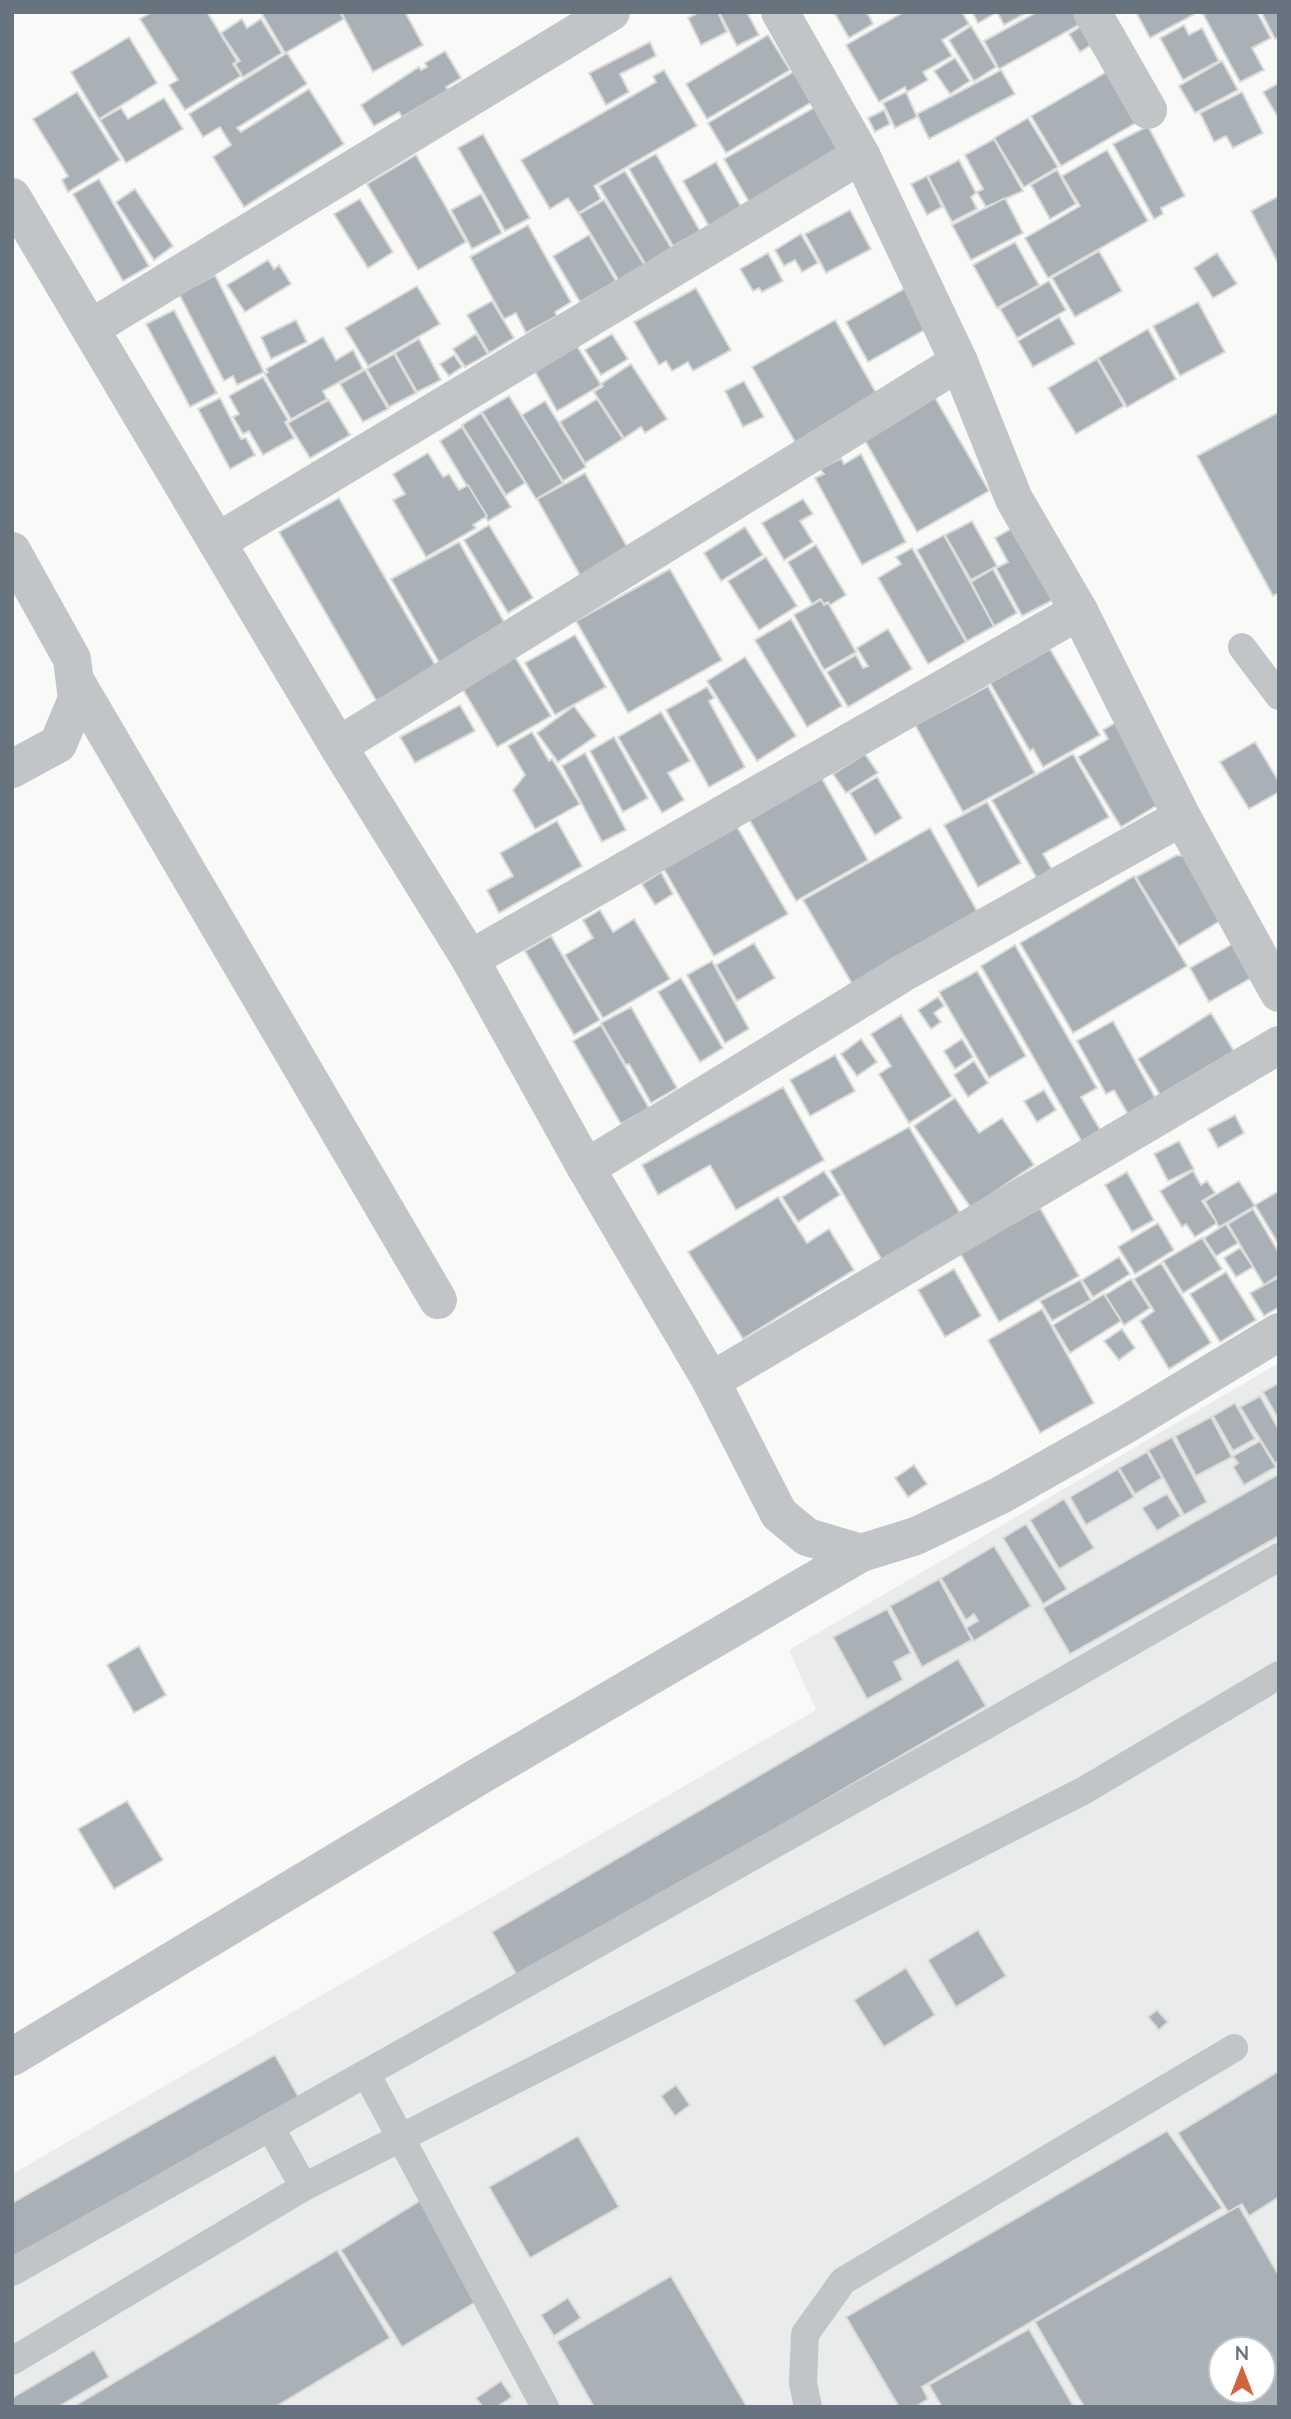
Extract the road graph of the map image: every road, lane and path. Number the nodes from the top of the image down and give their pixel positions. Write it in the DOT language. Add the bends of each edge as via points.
graph roads {
  1 [pos="611,12"];
  2 [pos="780,12"];
  3 [pos="1091,12"];
  4 [pos="1148,110"];
  5 [pos="861,155"];
  6 [pos="12,197"];
  7 [pos="91,328"];
  8 [pos="959,362"];
  9 [pos="217,542"];
  10 [pos="12,551"];
  11 [pos="1079,611"];
  12 [pos="1242,647"];
  13 [pos="75,680"];
  14 [pos="1279,696"];
  15 [pos="338,746"];
  16 [pos="12,769"];
  17 [pos="1182,817"];
  18 [pos="470,959"];
  19 [pos="1279,993"];
  20 [pos="1279,1045"];
  21 [pos="586,1168"];
  22 [pos="438,1300"];
  23 [pos="1279,1332"];
  24 [pos="711,1381"];
  25 [pos="861,1553"];
  26 [pos="1279,1557"];
  27 [pos="1279,1675"];
  28 [pos="1234,2048"];
  29 [pos="12,2057"];
  30 [pos="367,2074"];
  31 [pos="270,2127"];
  32 [pos="400,2138"];
  33 [pos="304,2187"];
  34 [pos="12,2272"];
  35 [pos="12,2361"];
  36 [pos="545,2407"];
  37 [pos="808,2407"];
  1 -- 7 [label="street"];
  2 -- 5 [label="street"];
  3 -- 4 [label="street"];
  5 -- 8 [label="street"];
  5 -- 9 [label="street"];
  6 -- 7 [label="street"];
  7 -- 9 [label="street"];
  8 -- 11 [label="street" via="1014,499"];
  8 -- 15 [label="street"];
  9 -- 15 [label="street"];
  10 -- 13 [label="street" via="72,659"];
  11 -- 17 [label="street"];
  11 -- 18 [label="street"];
  12 -- 14 [label="lane"];
  13 -- 16 [label="street" via="77,699 58,744"];
  13 -- 22 [label="street"];
  15 -- 18 [label="street"];
  17 -- 19 [label="street"];
  17 -- 21 [label="street" via="903,973"];
  18 -- 21 [label="street"];
  20 -- 24 [label="street"];
  21 -- 24 [label="street"];
  23 -- 25 [label="street" via="1001,1495 916,1536"];
  24 -- 25 [label="street" via="779,1514 807,1537"];
  25 -- 29 [label="street"];
  26 -- 30 [label="lane"];
  27 -- 32 [label="lane" via="1083,1791"];
  28 -- 37 [label="lane" via="843,2281 805,2334 803,2384"];
  30 -- 31 [label="lane"];
  30 -- 32 [label="lane"];
  31 -- 33 [label="lane"];
  31 -- 34 [label="lane"];
  32 -- 33 [label="lane"];
  32 -- 36 [label="lane"];
  33 -- 35 [label="lane"];
}
